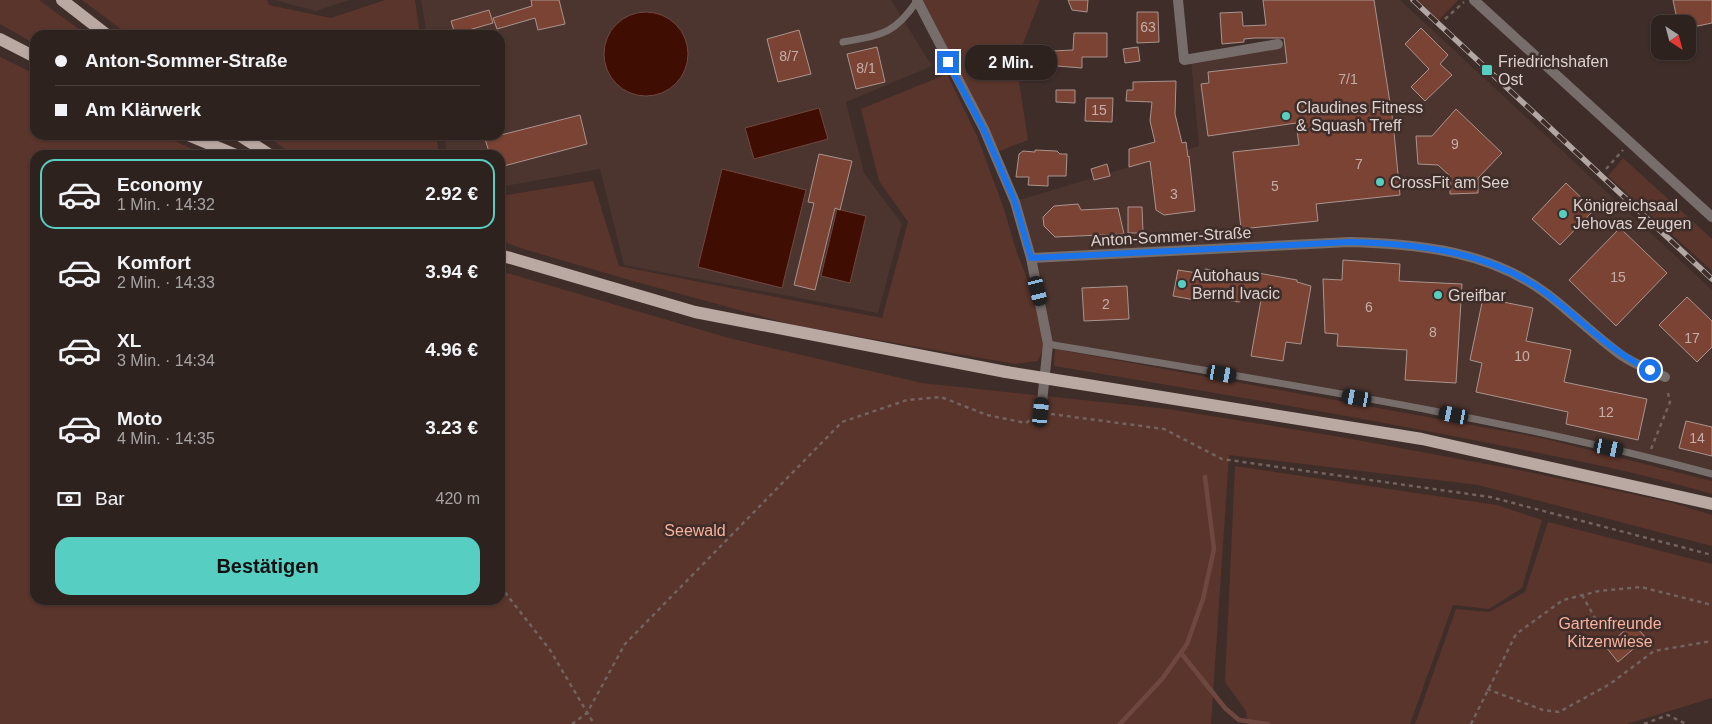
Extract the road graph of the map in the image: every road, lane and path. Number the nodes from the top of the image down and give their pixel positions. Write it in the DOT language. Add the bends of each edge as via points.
graph roads {
  1 [pos="62,0"];
  2 [pos="1178,0"];
  3 [pos="1466,0"];
  4 [pos="1474,0"];
  5 [pos="917,1"];
  6 [pos="1445,19"];
  7 [pos="100,30"];
  8 [pos="0,39"];
  9 [pos="843,42"];
  10 [pos="1278,44"];
  11 [pos="30,54"];
  12 [pos="200,140"];
  13 [pos="246,140"];
  14 [pos="224,150"];
  15 [pos="262,150"];
  16 [pos="1622,152"];
  17 [pos="1606,169"];
  18 [pos="1712,217"];
  19 [pos="505,256"];
  20 [pos="1031,258"];
  21 [pos="1048,344"];
  22 [pos="1665,377"];
  23 [pos="1041,412"];
  24 [pos="1648,457"];
  25 [pos="1712,474"];
  26 [pos="1712,504"];
  27 [pos="1712,555"];
  28 [pos="505,592"];
  29 [pos="1582,595"];
  30 [pos="1712,604"];
  31 [pos="1600,627"];
  32 [pos="1712,641"];
  33 [pos="1486,689"];
  34 [pos="588,713"];
  35 [pos="572,724"];
  36 [pos="594,724"];
  37 [pos="1471,724"];
  38 [pos="1644,724"];
  39 [pos="1686,724"];
  1 -- 7 [label="main road"];
  2 -- 10 [label="street" via="1184,60"];
  3 -- 6 [label="path"];
  4 -- 18 [label="street"];
  5 -- 9 [label="lane" via="898,25 877,36"];
  5 -- 20 [label="street" via="984,130 1015,202"];
  8 -- 11 [label="main road"];
  12 -- 14 [label="main road"];
  13 -- 15 [label="main road"];
  16 -- 17 [label="path"];
  19 -- 26 [label="main road, bridge" via="695,312 1006,372 1422,439"];
  20 -- 21 [label="street"];
  20 -- 22 [label="street, Anton-Sommer-Straße" via="1350,242 1391,243 1450,251 1492,264 1528,282 1620,354"];
  21 -- 23 [label="street"];
  21 -- 24 [label="lane" via="1434,411"];
  22 -- 24 [label="path" via="1670,402"];
  23 -- 27 [label="path" via="1164,429 1222,459 1490,497"];
  23 -- 34 [label="path" via="1026,423 987,415 941,397 907,400 842,422 625,644"];
  24 -- 25 [label="lane"];
  28 -- 34 [label="path" via="550,650"];
  29 -- 30 [label="path" via="1641,588"];
  29 -- 31 [label="path"];
  29 -- 33 [label="path" via="1563,600 1516,634"];
  32 -- 33 [label="path" via="1654,651 1610,684 1559,712 1543,710"];
  33 -- 37 [label="path"];
  34 -- 35 [label="path"];
  34 -- 36 [label="path"];
  38 -- 39 [label="path" via="1668,716"];
}
